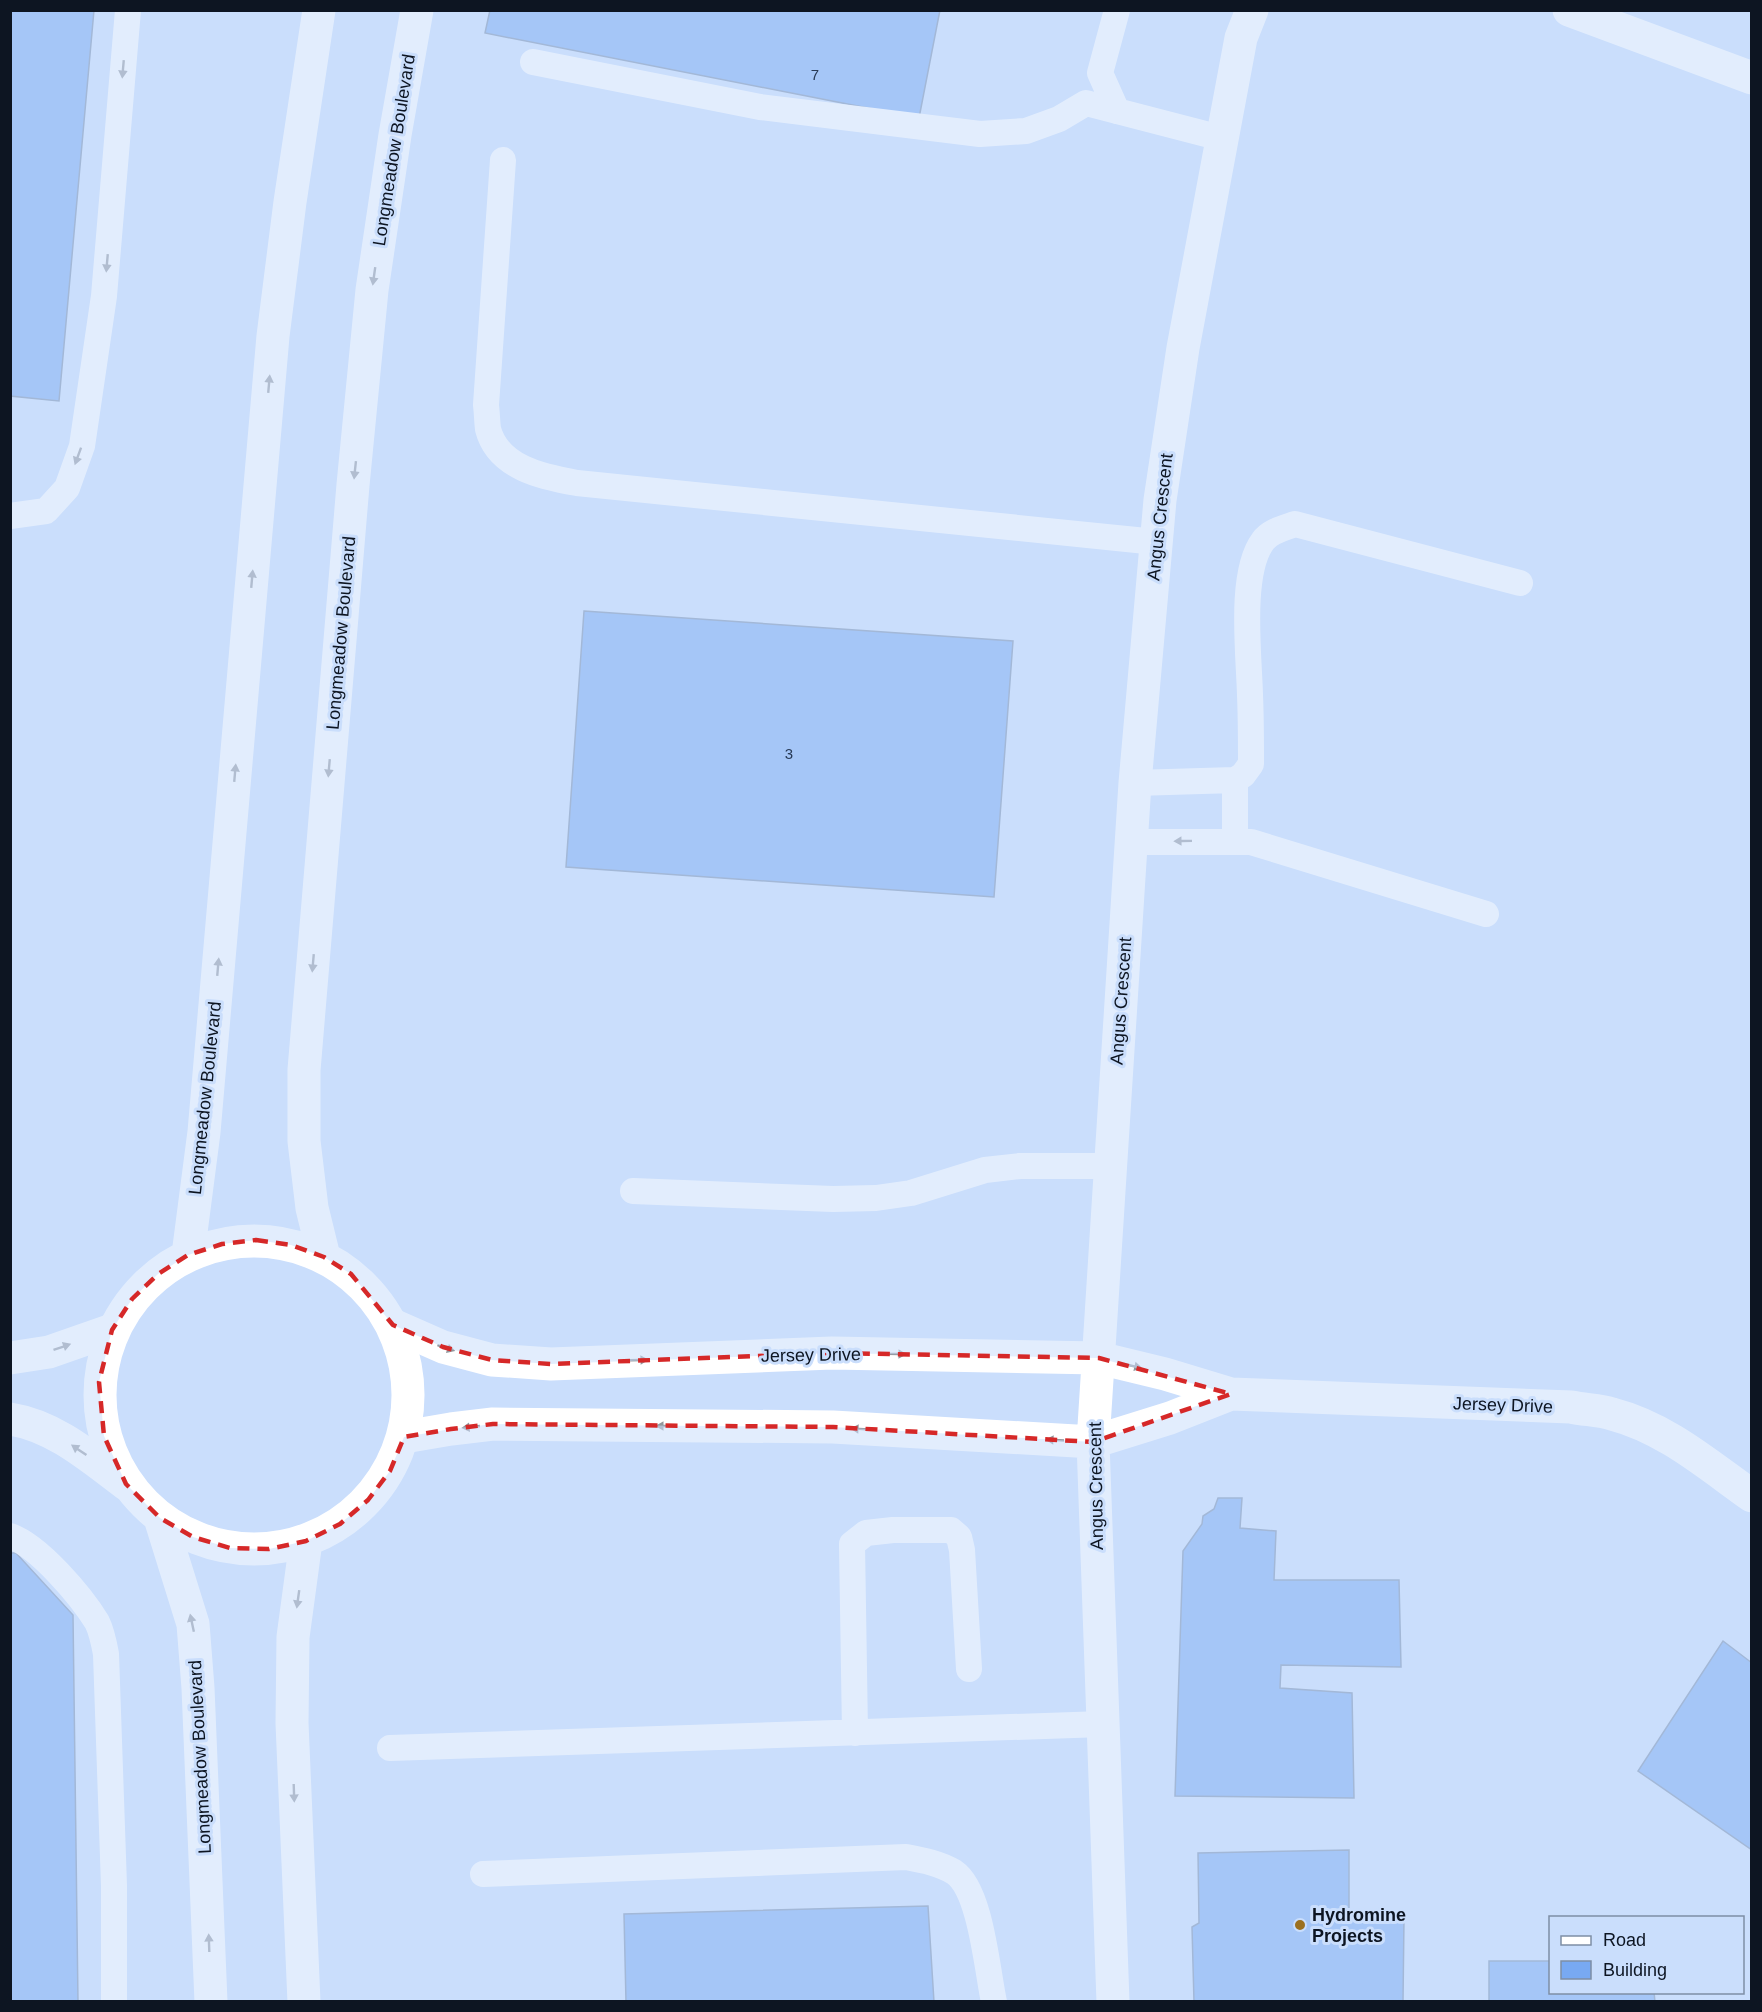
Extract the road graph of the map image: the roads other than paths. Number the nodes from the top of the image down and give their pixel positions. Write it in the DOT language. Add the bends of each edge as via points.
graph roads {
  1 [pos="128,10"];
  2 [pos="319,10"];
  3 [pos="417,10"];
  4 [pos="1117,10"];
  5 [pos="1252,10"];
  6 [pos="1569,10"];
  7 [pos="533,62"];
  8 [pos="1752,78"];
  9 [pos="1117,111"];
  10 [pos="1221,138"];
  11 [pos="503,160"];
  12 [pos="10,516"];
  13 [pos="1156,542"];
  14 [pos="1520,583"];
  15 [pos="1234,780"];
  16 [pos="1135,783"];
  17 [pos="1234,841"];
  18 [pos="1131,842"];
  19 [pos="1486,914"];
  20 [pos="1111,1166"];
  21 [pos="633,1191"];
  22 [pos="188,1255"];
  23 [pos="324,1257"];
  24 [pos="393,1325"];
  25 [pos="112,1330"];
  26 [pos="10,1358"];
  27 [pos="1099,1358"];
  28 [pos="1231,1394"];
  29 [pos="10,1419"];
  30 [pos="404,1437"];
  31 [pos="1093,1442"];
  32 [pos="126,1484"];
  33 [pos="1752,1496"];
  34 [pos="160,1518"];
  35 [pos="10,1536"];
  36 [pos="306,1541"];
  37 [pos="969,1669"];
  38 [pos="1103,1724"];
  39 [pos="855,1733"];
  40 [pos="390,1748"];
  41 [pos="483,1874"];
  42 [pos="114,2001"];
  43 [pos="211,2001"];
  44 [pos="304,2001"];
  45 [pos="994,2001"];
  46 [pos="1113,2001"];
  1 -- 12 [label="lane, one-way" via="104,296 82,446 67,488 46,511"];
  22 -- 2 [label="street, Longmeadow Boulevard, one-way" via="204,1132 273,336"];
  3 -- 23 [label="street, Longmeadow Boulevard, one-way" via="372,290 304,1070 304,1141 312,1208"];
  4 -- 9 [label="lane" via="1100,73"];
  5 -- 10 [label="street, Angus Crescent" via="1241,38"];
  6 -- 8 [label="street"];
  7 -- 9 [label="lane" via="760,107 980,134 1026,131 1059,119 1086,103"];
  9 -- 10 [label="lane"];
  10 -- 13 [label="street, Angus Crescent" via="1183,348"];
  11 -- 13 [label="lane" via="486,405 488,429 497,449 513,462 540,476 576,483"];
  13 -- 16 [label="street, Angus Crescent"];
  14 -- 15 [label="lane" via="1295,524 1264,539 1250,572 1248,598 1251,764"];
  15 -- 16 [label="lane"];
  15 -- 17 [label="lane"];
  16 -- 18 [label="street, Angus Crescent"];
  17 -- 18 [label="lane, one-way"];
  17 -- 19 [label="lane" via="1251,842"];
  18 -- 20 [label="street, Angus Crescent"];
  20 -- 21 [label="lane" via="985,1170 911,1193 876,1198"];
  20 -- 27 [label="street, Angus Crescent"];
  22 -- 23 [label="street" via="222,1244 256,1240 291,1245"];
  22 -- 25 [label="street" via="158,1274 132,1299"];
  23 -- 24 [label="street" via="351,1274 374,1297"];
  24 -- 27 [label="street, Jersey Drive, one-way" via="443,1347 492,1360 550,1364 832,1353"];
  24 -- 30 [label="street" via="406,1360 410,1399"];
  26 -- 25 [label="street, one-way" via="49,1352"];
  25 -- 32 [label="street" via="99,1382 104,1436"];
  27 -- 28 [label="street, Jersey Drive, one-way"];
  27 -- 31 [label="street, Angus Crescent"];
  28 -- 31 [label="street, Jersey Drive"];
  28 -- 33 [label="street, Jersey Drive" via="1571,1407 1612,1414 1679,1443"];
  32 -- 29 [label="street, one-way" via="55,1434"];
  31 -- 30 [label="street, Jersey Drive, one-way" via="833,1427 505,1424"];
  30 -- 36 [label="street" via="390,1471 368,1500 340,1524"];
  31 -- 38 [label="street, Angus Crescent"];
  32 -- 34 [label="street"];
  34 -- 36 [label="street" via="193,1537 230,1548 269,1549"];
  43 -- 34 [label="street, Longmeadow Boulevard, one-way" via="193,1624"];
  35 -- 42 [label="lane" via="57,1571 97,1622 102,1635 106,1654 113,1851"];
  36 -- 44 [label="street, one-way" via="293,1637 292,1723"];
  37 -- 39 [label="lane" via="959,1537 951,1530 866,1533 852,1544"];
  38 -- 39 [label="lane"];
  38 -- 46 [label="street, Angus Crescent"];
  39 -- 40 [label="lane"];
  41 -- 45 [label="lane" via="906,1857 933,1863 956,1873 970,1893 983,1935"];
}
